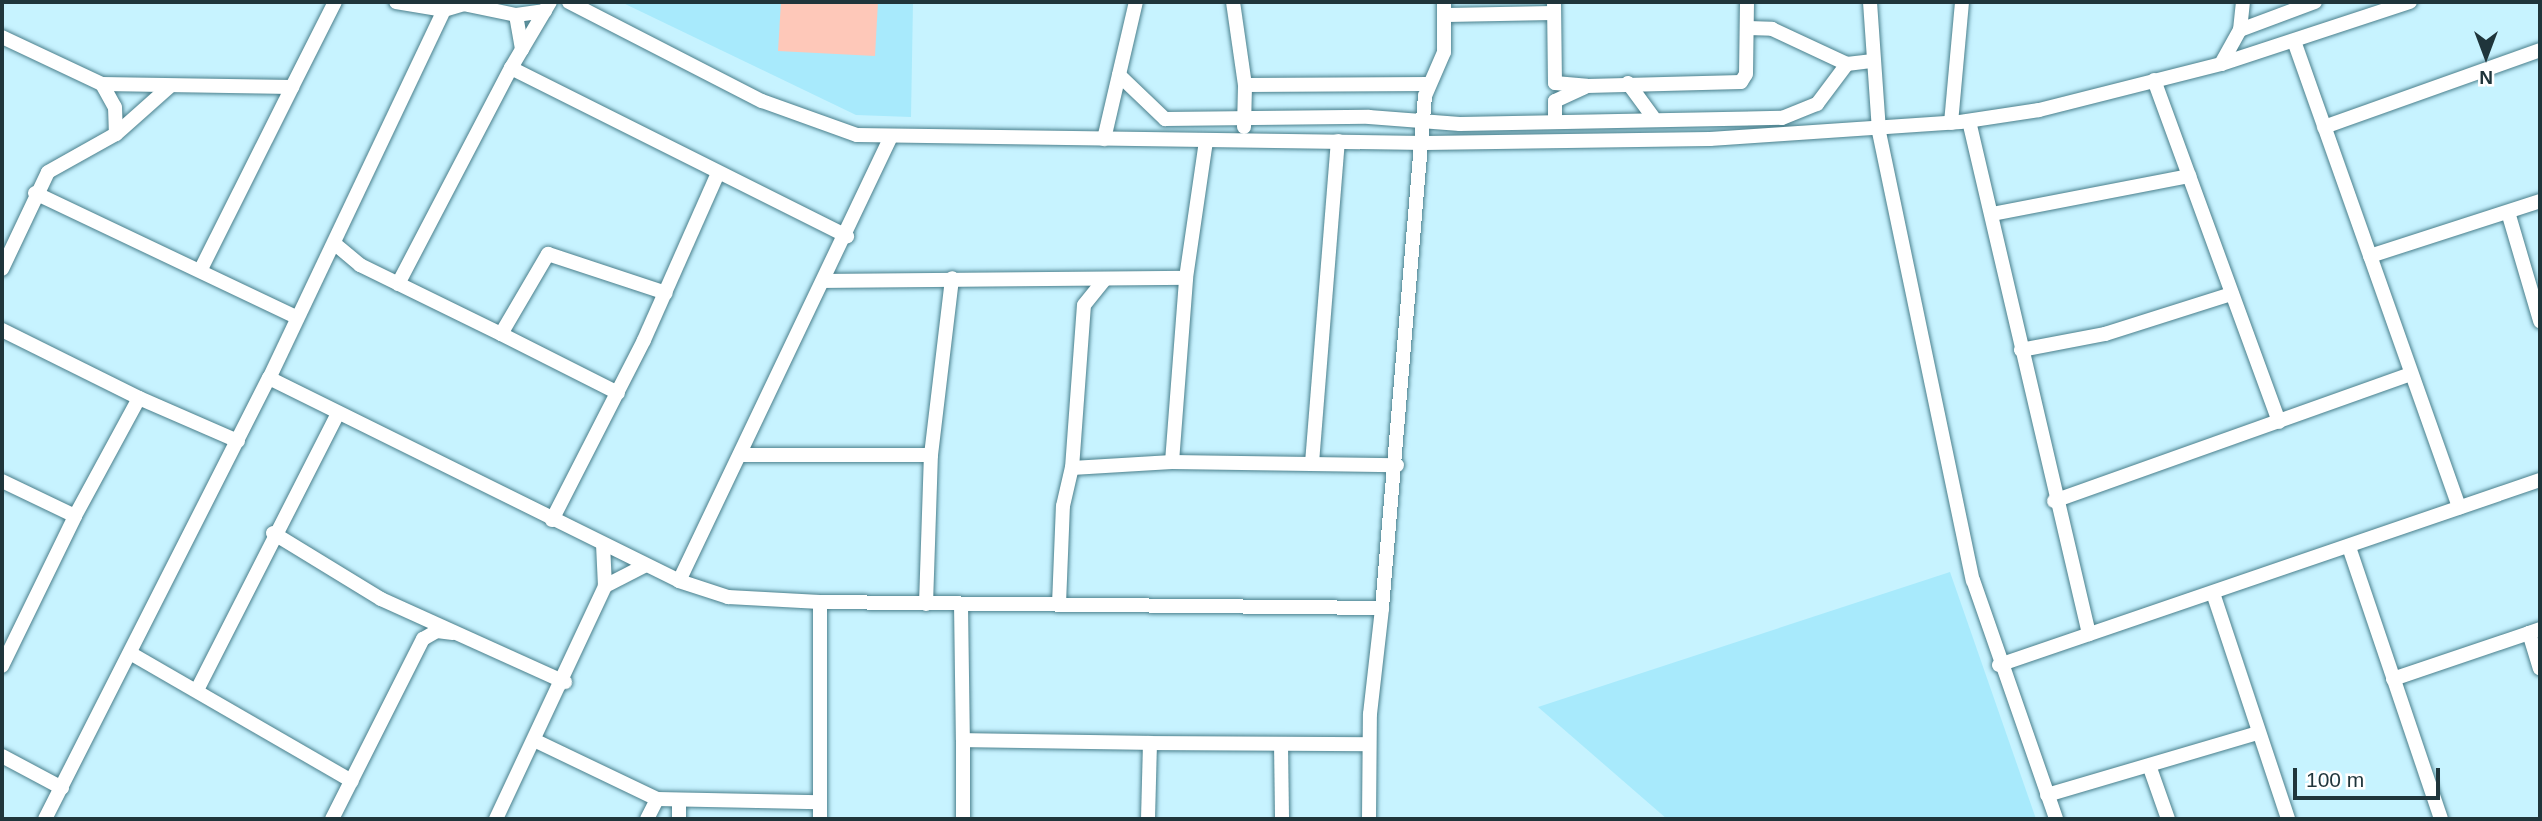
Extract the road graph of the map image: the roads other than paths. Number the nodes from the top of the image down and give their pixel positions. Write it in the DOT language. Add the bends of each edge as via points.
graph roads {
  1 [pos="335,2"];
  2 [pos="396,2"];
  3 [pos="569,2"];
  4 [pos="1136,2"];
  5 [pos="1233,2"];
  6 [pos="1747,2"];
  7 [pos="1870,2"];
  8 [pos="1962,2"];
  9 [pos="2243,2"];
  10 [pos="2315,2"];
  11 [pos="2410,2"];
  12 [pos="446,6"];
  13 [pos="547,6"];
  14 [pos="1554,7"];
  15 [pos="1445,8"];
  16 [pos="516,15"];
  17 [pos="1748,28"];
  18 [pos="2240,30"];
  19 [pos="2,37"];
  20 [pos="2294,41"];
  21 [pos="522,50"];
  22 [pos="2540,50"];
  23 [pos="1873,61"];
  24 [pos="1847,64"];
  25 [pos="2221,64"];
  26 [pos="511,68"];
  27 [pos="1119,75"];
  28 [pos="2154,80"];
  29 [pos="1555,83"];
  30 [pos="1628,83"];
  31 [pos="1429,84"];
  32 [pos="102,85"];
  33 [pos="1245,85"];
  34 [pos="1587,86"];
  35 [pos="169,87"];
  36 [pos="292,87"];
  37 [pos="1555,101"];
  38 [pos="1654,117"];
  39 [pos="1244,120"];
  40 [pos="1424,120"];
  41 [pos="1555,120"];
  42 [pos="1969,121"];
  43 [pos="1951,123"];
  44 [pos="2324,127"];
  45 [pos="1879,132"];
  46 [pos="116,134"];
  47 [pos="1768,136"];
  48 [pos="890,138"];
  49 [pos="1104,139"];
  50 [pos="1244,140"];
  51 [pos="1206,141"];
  52 [pos="1338,141"];
  53 [pos="1425,143"];
  54 [pos="1745,149"];
  55 [pos="718,173"];
  56 [pos="2189,176"];
  57 [pos="35,193"];
  58 [pos="2540,201"];
  59 [pos="2508,212"];
  60 [pos="1992,214"];
  61 [pos="847,236"];
  62 [pos="335,244"];
  63 [pos="2370,256"];
  64 [pos="202,267"];
  65 [pos="2,268"];
  66 [pos="952,278"];
  67 [pos="1105,278"];
  68 [pos="1186,278"];
  69 [pos="825,281"];
  70 [pos="398,284"];
  71 [pos="666,293"];
  72 [pos="2231,294"];
  73 [pos="296,317"];
  74 [pos="2540,321"];
  75 [pos="2,330"];
  76 [pos="501,334"];
  77 [pos="2021,350"];
  78 [pos="2410,374"];
  79 [pos="269,378"];
  80 [pos="618,393"];
  81 [pos="139,398"];
  82 [pos="338,414"];
  83 [pos="2279,422"];
  84 [pos="238,441"];
  85 [pos="741,455"];
  86 [pos="931,455"];
  87 [pos="1172,462"];
  88 [pos="1312,463"];
  89 [pos="1397,465"];
  90 [pos="1072,468"];
  91 [pos="2540,480"];
  92 [pos="2,481"];
  93 [pos="2053,501"];
  94 [pos="2459,508"];
  95 [pos="75,516"];
  96 [pos="552,520"];
  97 [pos="273,533"];
  98 [pos="603,544"];
  99 [pos="2349,547"];
  100 [pos="644,566"];
  101 [pos="679,581"];
  102 [pos="605,586"];
  103 [pos="2213,593"];
  104 [pos="820,602"];
  105 [pos="926,604"];
  106 [pos="961,604"];
  107 [pos="1059,604"];
  108 [pos="1382,608"];
  109 [pos="2535,631"];
  110 [pos="2089,634"];
  111 [pos="465,635"];
  112 [pos="130,653"];
  113 [pos="1999,665"];
  114 [pos="2,666"];
  115 [pos="2540,668"];
  116 [pos="2393,679"];
  117 [pos="565,682"];
  118 [pos="197,690"];
  119 [pos="2258,733"];
  120 [pos="963,740"];
  121 [pos="536,741"];
  122 [pos="1150,743"];
  123 [pos="1281,744"];
  124 [pos="1369,744"];
  125 [pos="2,756"];
  126 [pos="2150,768"];
  127 [pos="352,781"];
  128 [pos="62,788"];
  129 [pos="2047,795"];
  130 [pos="657,799"];
  131 [pos="679,802"];
  132 [pos="820,802"];
  133 [pos="44,819"];
  134 [pos="332,819"];
  135 [pos="496,819"];
  136 [pos="647,819"];
  137 [pos="679,819"];
  138 [pos="820,819"];
  139 [pos="963,819"];
  140 [pos="1148,819"];
  141 [pos="1282,819"];
  142 [pos="1370,819"];
  143 [pos="2056,819"];
  144 [pos="2168,819"];
  145 [pos="2288,819"];
  146 [pos="2441,819"];
  1 -- 36 [label="street"];
  2 -- 12 [label="street"];
  3 -- 48 [label="street" via="797,116 831,130"];
  4 -- 27 [label="street"];
  5 -- 33 [label="street"];
  6 -- 17 [label="street"];
  7 -- 23 [label="street"];
  8 -- 43 [label="street"];
  9 -- 18 [label="street"];
  10 -- 18 [label="street"];
  11 -- 20 [label="street"];
  12 -- 16 [label="street" via="464,4"];
  12 -- 62 [label="street"];
  13 -- 16 [label="street"];
  13 -- 21 [label="street"];
  14 -- 15 [label="street"];
  14 -- 29 [label="street"];
  15 -- 31 [label="street" via="1444,52"];
  16 -- 21 [label="street"];
  17 -- 24 [label="street" via="1772,29"];
  17 -- 30 [label="street" via="1741,82"];
  18 -- 25 [label="street"];
  19 -- 32 [label="street"];
  20 -- 25 [label="street"];
  20 -- 44 [label="street"];
  21 -- 26 [label="street"];
  22 -- 44 [label="street"];
  23 -- 24 [label="street"];
  23 -- 45 [label="street"];
  24 -- 38 [label="street" via="1803,114"];
  25 -- 28 [label="street"];
  26 -- 55 [label="street"];
  26 -- 70 [label="street"];
  27 -- 39 [label="street" via="1165,119"];
  27 -- 49 [label="street"];
  28 -- 42 [label="street"];
  28 -- 56 [label="street"];
  29 -- 34 [label="street"];
  29 -- 37 [label="street"];
  30 -- 34 [label="street"];
  30 -- 38 [label="street"];
  31 -- 33 [label="street"];
  31 -- 40 [label="street"];
  32 -- 35 [label="street"];
  32 -- 46 [label="street" via="115,107"];
  33 -- 39 [label="street"];
  34 -- 37 [label="street"];
  35 -- 36 [label="street"];
  35 -- 46 [label="street"];
  36 -- 64 [label="street"];
  37 -- 41 [label="street"];
  38 -- 41 [label="street"];
  39 -- 40 [label="street"];
  39 -- 50 [label="street"];
  40 -- 41 [label="street"];
  40 -- 53 [label="street"];
  42 -- 43 [label="street"];
  42 -- 60 [label="street"];
  43 -- 45 [label="street"];
  44 -- 63 [label="street"];
  45 -- 47 [label="street"];
  45 -- 113 [label="street" via="1973,580"];
  46 -- 57 [label="street" via="48,172"];
  47 -- 53 [label="street"];
  47 -- 54 [label="street"];
  48 -- 49 [label="street"];
  48 -- 61 [label="street"];
  49 -- 51 [label="street"];
  50 -- 51 [label="street"];
  50 -- 52 [label="street"];
  51 -- 68 [label="street"];
  52 -- 53 [label="street"];
  52 -- 88 [label="street"];
  53 -- 89 [label="street"];
  55 -- 61 [label="street"];
  55 -- 71 [label="street"];
  56 -- 60 [label="street"];
  56 -- 72 [label="street"];
  57 -- 64 [label="street"];
  57 -- 65 [label="street"];
  58 -- 59 [label="street"];
  59 -- 63 [label="street"];
  59 -- 74 [label="street"];
  60 -- 77 [label="street"];
  61 -- 69 [label="street"];
  62 -- 70 [label="street"];
  62 -- 73 [label="street"];
  63 -- 78 [label="street"];
  64 -- 73 [label="street"];
  66 -- 67 [label="street"];
  66 -- 69 [label="street"];
  66 -- 86 [label="street"];
  67 -- 68 [label="street"];
  67 -- 90 [label="street" via="1084,304"];
  68 -- 87 [label="street"];
  69 -- 85 [label="street"];
  70 -- 76 [label="street"];
  71 -- 76 [label="street" via="548,254"];
  71 -- 80 [label="street"];
  72 -- 77 [label="street" via="2105,334"];
  72 -- 83 [label="street"];
  73 -- 79 [label="street"];
  75 -- 81 [label="street"];
  76 -- 80 [label="street"];
  77 -- 93 [label="street"];
  78 -- 83 [label="street"];
  78 -- 94 [label="street"];
  79 -- 82 [label="street"];
  79 -- 84 [label="street"];
  80 -- 96 [label="street"];
  81 -- 84 [label="street"];
  81 -- 95 [label="street"];
  82 -- 96 [label="street"];
  82 -- 97 [label="street"];
  83 -- 93 [label="street"];
  84 -- 112 [label="street"];
  85 -- 86 [label="street"];
  85 -- 101 [label="street"];
  86 -- 105 [label="street"];
  87 -- 88 [label="street"];
  87 -- 90 [label="street"];
  88 -- 89 [label="street"];
  89 -- 108 [label="street"];
  90 -- 107 [label="street" via="1063,506"];
  91 -- 94 [label="street"];
  92 -- 95 [label="street"];
  93 -- 110 [label="street"];
  94 -- 99 [label="street"];
  95 -- 114 [label="street"];
  96 -- 98 [label="street"];
  97 -- 111 [label="street" via="381,599"];
  97 -- 118 [label="street"];
  98 -- 100 [label="street"];
  98 -- 102 [label="street"];
  99 -- 103 [label="street"];
  99 -- 116 [label="street"];
  100 -- 101 [label="street"];
  100 -- 102 [label="street"];
  101 -- 104 [label="street" via="728,597"];
  102 -- 117 [label="street"];
  103 -- 110 [label="street"];
  103 -- 119 [label="street"];
  104 -- 105 [label="street"];
  104 -- 132 [label="street"];
  105 -- 106 [label="street"];
  106 -- 107 [label="street"];
  106 -- 120 [label="street"];
  107 -- 108 [label="street"];
  108 -- 124 [label="street"];
  109 -- 115 [label="street"];
  109 -- 116 [label="street"];
  110 -- 113 [label="street"];
  111 -- 117 [label="street"];
  111 -- 127 [label="street" via="437,631 423,639"];
  112 -- 118 [label="street"];
  112 -- 128 [label="street"];
  113 -- 129 [label="street"];
  116 -- 146 [label="street"];
  117 -- 121 [label="street"];
  118 -- 127 [label="street"];
  119 -- 126 [label="street"];
  119 -- 145 [label="street"];
  120 -- 122 [label="street"];
  120 -- 139 [label="street"];
  121 -- 130 [label="street"];
  121 -- 135 [label="street"];
  122 -- 123 [label="street"];
  122 -- 140 [label="street"];
  123 -- 124 [label="street"];
  123 -- 141 [label="street"];
  124 -- 142 [label="street"];
  125 -- 128 [label="street"];
  126 -- 129 [label="street"];
  126 -- 144 [label="street"];
  127 -- 134 [label="street"];
  128 -- 133 [label="street"];
  129 -- 143 [label="street"];
  130 -- 131 [label="street"];
  130 -- 136 [label="street"];
  131 -- 132 [label="street"];
  131 -- 137 [label="street"];
  132 -- 138 [label="street"];
}
